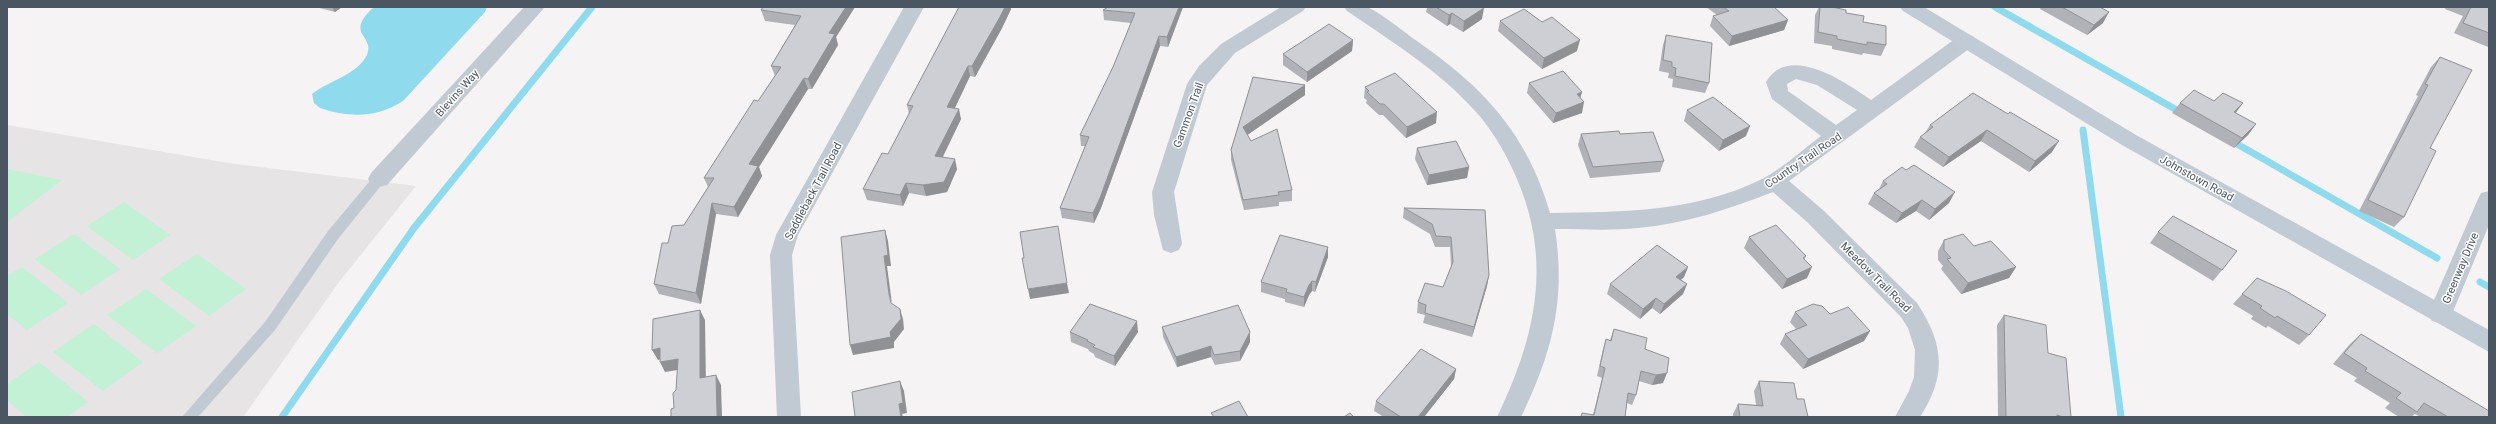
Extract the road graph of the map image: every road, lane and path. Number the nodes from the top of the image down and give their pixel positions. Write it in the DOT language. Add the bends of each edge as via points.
graph roads {
  1 [pos="534,7"];
  2 [pos="914,7"];
  3 [pos="1296,7"];
  4 [pos="1354,7"];
  5 [pos="1910,7"];
  6 [pos="1966,41"];
  7 [pos="1873,111"];
  8 [pos="1837,137"];
  9 [pos="379,179"];
  10 [pos="1775,181"];
  11 [pos="2489,199"];
  12 [pos="1542,221"];
  13 [pos="1171,244"];
  14 [pos="2440,314"];
  15 [pos="2489,342"];
  16 [pos="189,417"];
  17 [pos="789,417"];
  18 [pos="1509,417"];
  19 [pos="1907,417"];
  1 -- 9 [label="street, Blevins Way"];
  2 -- 17 [label="street, Saddleback Trail Road" via="787,235 781,255"];
  3 -- 13 [label="street, Gammon Trail" via="1224,51 1205,71 1198,84 1163,192 1164,215"];
  4 -- 12 [label="street" via="1430,58 1478,101 1513,148 1538,200"];
  5 -- 6 [label="main road, Johnstown Road"];
  6 -- 7 [label="street, Country Trail Road"];
  6 -- 14 [label="main road, Johnstown Road" via="2129,140"];
  7 -- 8 [label="street, Country Trail Road"];
  7 -- 8 [label="street" via="1819,78 1803,72 1791,72 1780,76 1776,82 1779,94"];
  8 -- 10 [label="street, Country Trail Road"];
  9 -- 16 [label="lane" via="333,235 270,326"];
  10 -- 12 [label="street, Country Trail Road" via="1722,203 1685,213 1637,220"];
  10 -- 19 [label="street, Meadow Trail Road" via="1816,216 1919,323 1927,342 1927,377 1920,398"];
  11 -- 14 [label="street, Greenway Drive"];
  12 -- 18 [label="street" via="1548,248 1550,288 1546,320 1524,390"];
  14 -- 15 [label="main road, Johnstown Road"];
}
